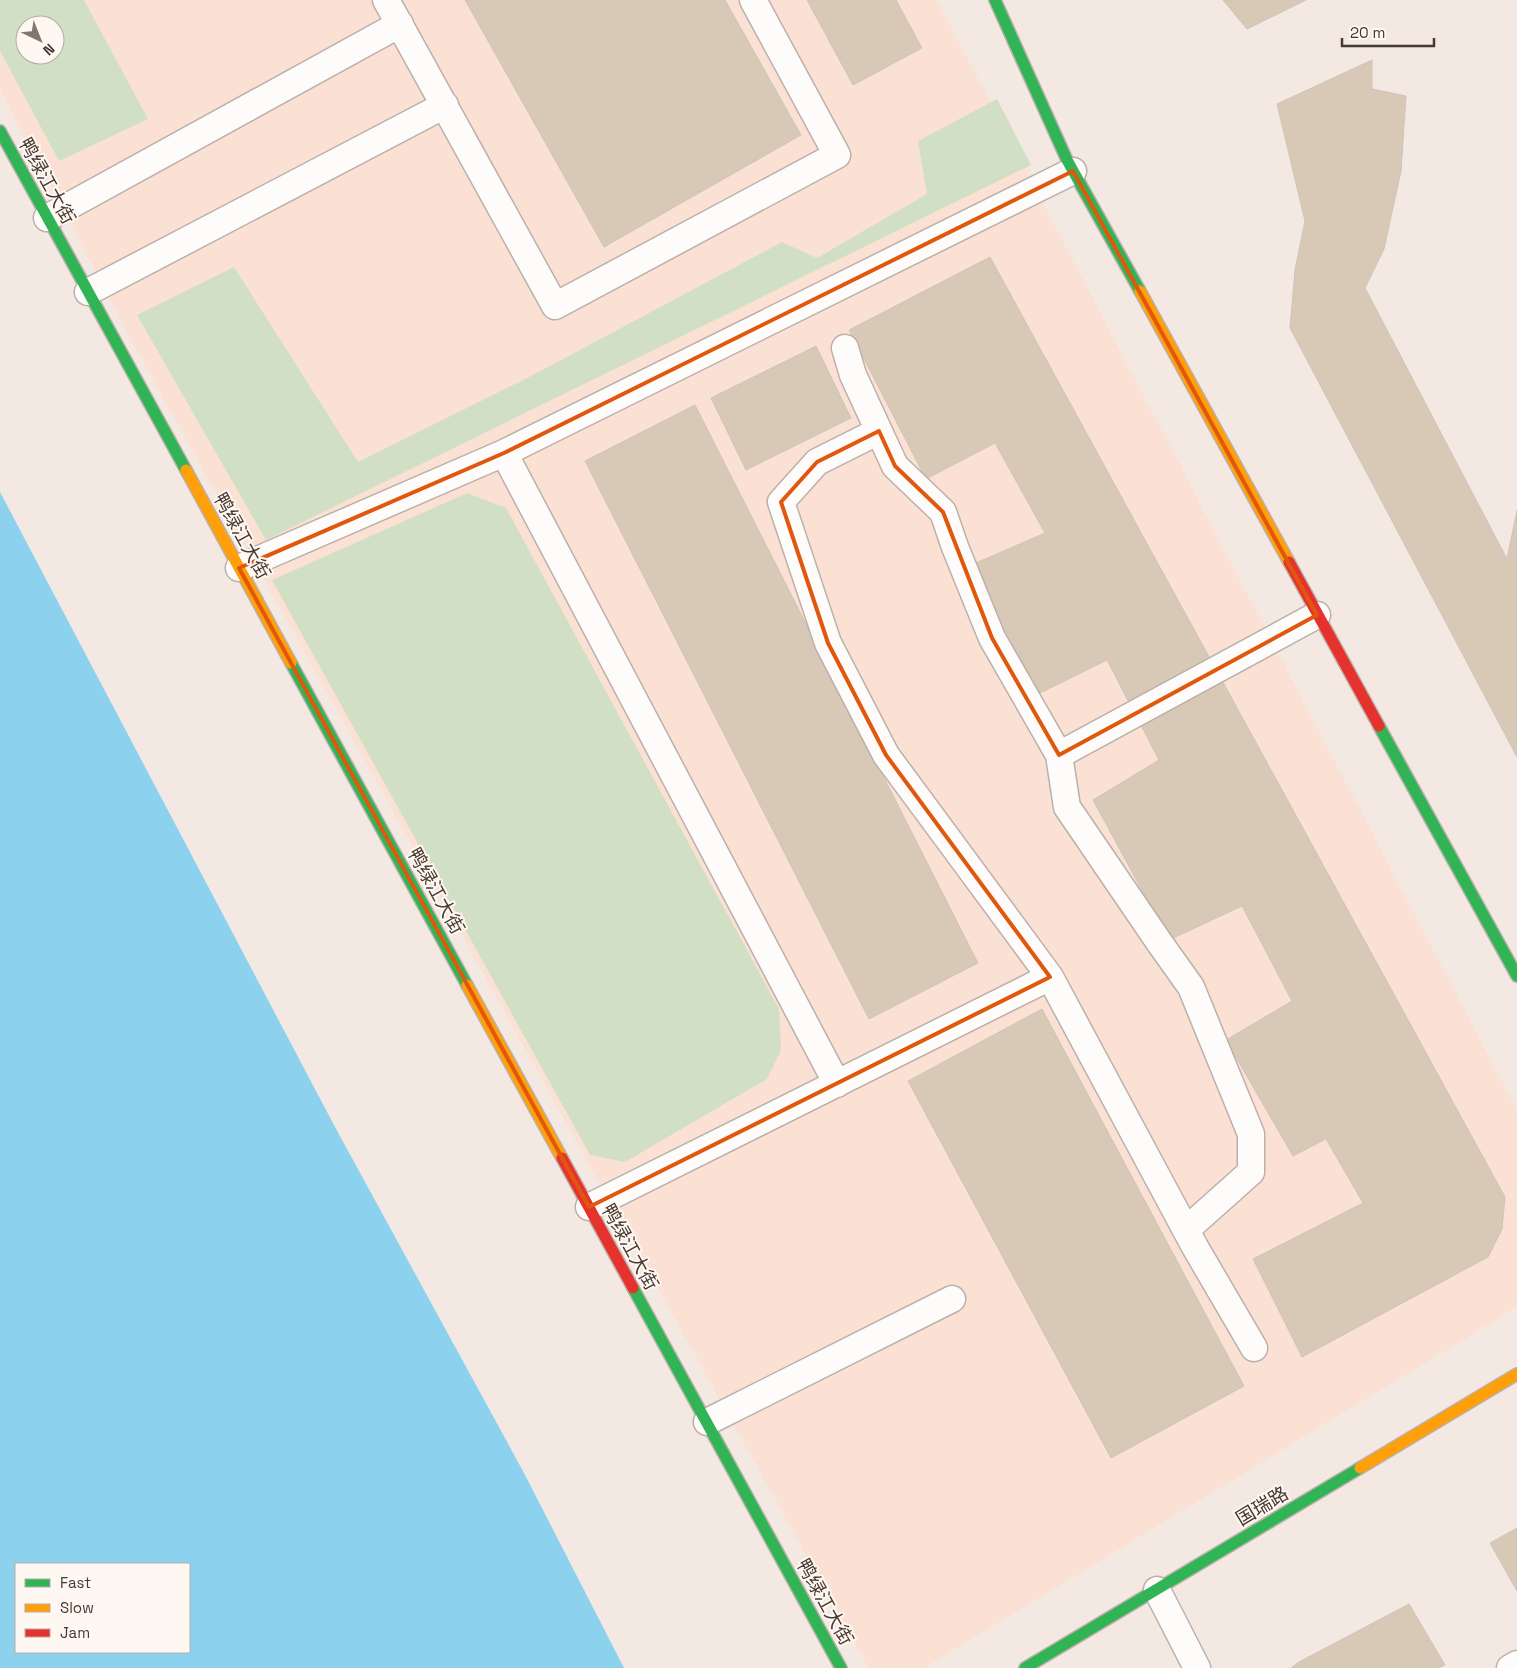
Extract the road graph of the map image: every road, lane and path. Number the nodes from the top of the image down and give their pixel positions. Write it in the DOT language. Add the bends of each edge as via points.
graph roads {
  1 [pos="386,0"];
  2 [pos="753,0"];
  3 [pos="994,0"];
  4 [pos="400,24"];
  5 [pos="445,105"];
  6 [pos="0,131"];
  7 [pos="1073,171"];
  8 [pos="47,218"];
  9 [pos="88,292"];
  10 [pos="845,348"];
  11 [pos="879,431"];
  12 [pos="504,453"];
  13 [pos="239,568"];
  14 [pos="1317,615"];
  15 [pos="1060,755"];
  16 [pos="1517,976"];
  17 [pos="1050,977"];
  18 [pos="837,1084"];
  19 [pos="589,1207"];
  20 [pos="1186,1230"];
  21 [pos="952,1299"];
  22 [pos="1254,1348"];
  23 [pos="1517,1374"];
  24 [pos="707,1422"];
  25 [pos="1157,1590"];
  26 [pos="1517,1664"];
  27 [pos="841,1668"];
  28 [pos="1025,1668"];
  29 [pos="1198,1668"];
  30 [pos="1510,1668"];
  1 -- 4 [label="street"];
  2 -- 5 [label="street" via="837,155 555,306"];
  3 -- 7 [label="main road"];
  4 -- 5 [label="street"];
  4 -- 8 [label="street"];
  5 -- 9 [label="street"];
  6 -- 8 [label="main road, 鸭绿江大街"];
  7 -- 12 [label="street"];
  7 -- 14 [label="main road"];
  8 -- 9 [label="main road, 鸭绿江大街"];
  9 -- 13 [label="main road, 鸭绿江大街"];
  10 -- 11 [label="street" via="853,375"];
  11 -- 15 [label="street" via="895,466 943,512 992,638"];
  11 -- 17 [label="street" via="817,462 781,502 828,643 886,756"];
  12 -- 13 [label="street"];
  12 -- 18 [label="street"];
  13 -- 19 [label="main road, 鸭绿江大街"];
  14 -- 15 [label="street"];
  14 -- 16 [label="main road"];
  15 -- 20 [label="street" via="1067,807 1191,987 1251,1134 1251,1172"];
  17 -- 18 [label="street"];
  17 -- 20 [label="street"];
  18 -- 19 [label="street"];
  19 -- 24 [label="main road, 鸭绿江大街"];
  20 -- 22 [label="street"];
  21 -- 24 [label="street"];
  23 -- 25 [label="main road, 国瑞路"];
  24 -- 27 [label="main road, 鸭绿江大街"];
  25 -- 28 [label="main road, 国瑞路"];
  25 -- 29 [label="street"];
  26 -- 30 [label="street"];
}
